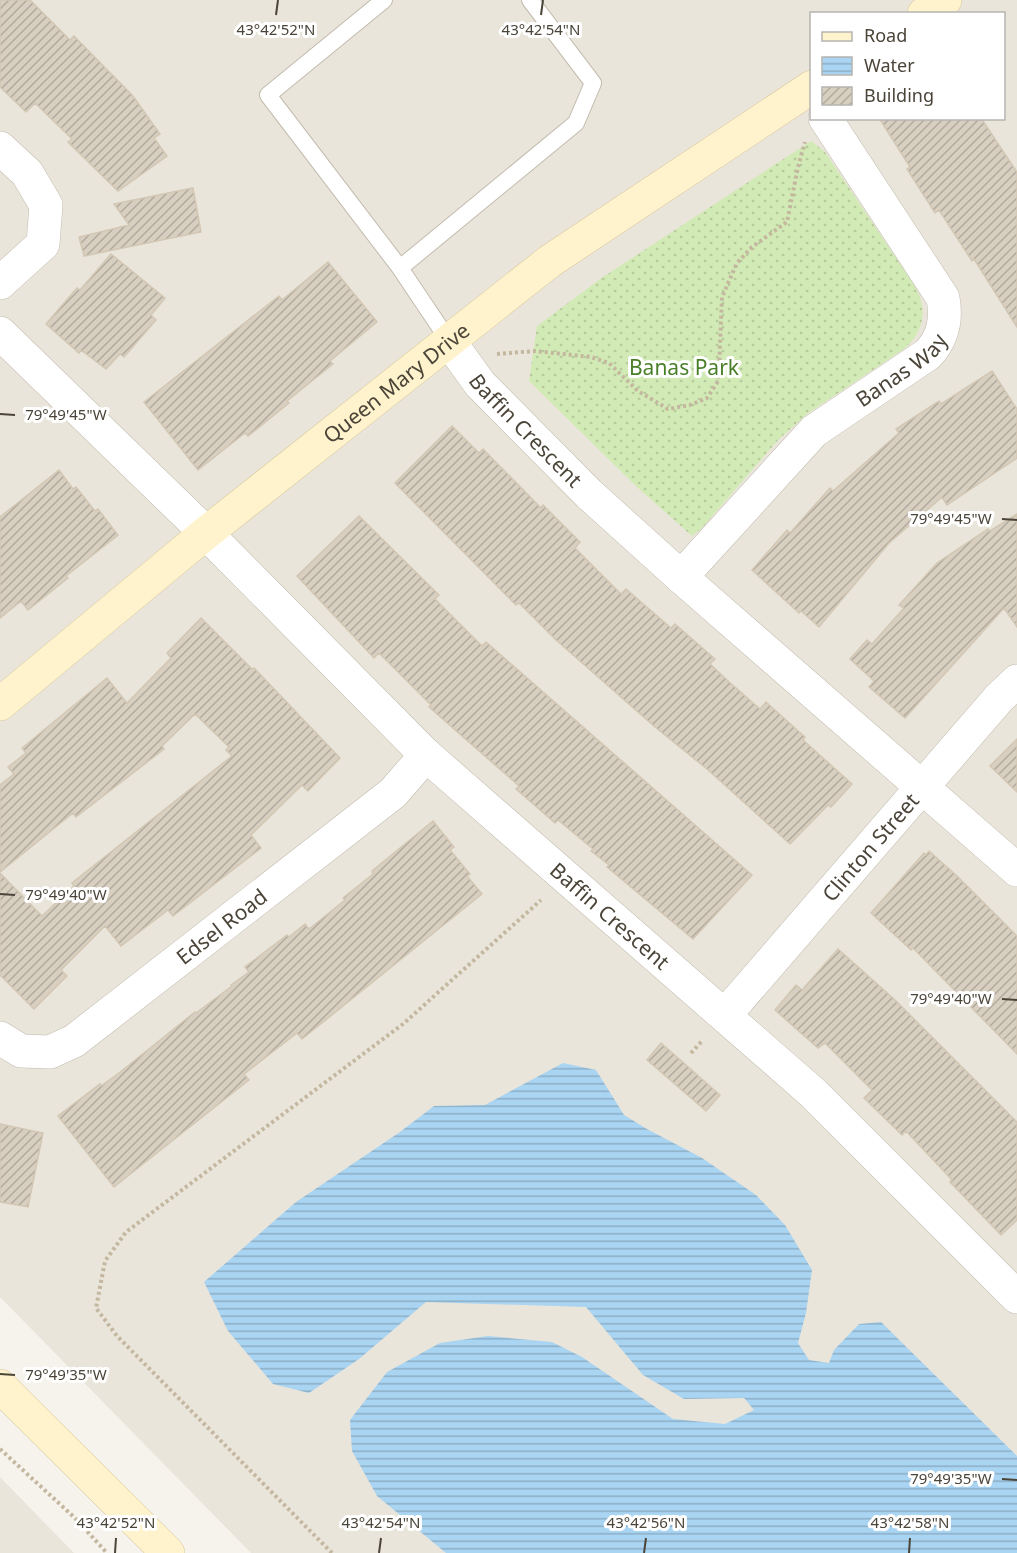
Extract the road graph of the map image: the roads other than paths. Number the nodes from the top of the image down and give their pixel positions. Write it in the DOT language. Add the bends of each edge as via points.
graph roads {
  1 [pos="384,0"];
  2 [pos="531,0"];
  3 [pos="945,0"];
  4 [pos="927,12"];
  5 [pos="810,91"];
  6 [pos="815,130"];
  7 [pos="0,148"];
  8 [pos="400,268"];
  9 [pos="0,283"];
  10 [pos="0,333"];
  11 [pos="449,341"];
  12 [pos="206,533"];
  13 [pos="681,577"];
  14 [pos="1017,681"];
  15 [pos="0,704"];
  16 [pos="426,755"];
  17 [pos="923,787"];
  18 [pos="1017,870"];
  19 [pos="725,1015"];
  20 [pos="0,1038"];
  21 [pos="1017,1297"];
  22 [pos="0,1386"];
  23 [pos="168,1553"];
  1 -- 8 [label="lane" via="268,95"];
  2 -- 8 [label="lane" via="593,83 576,123"];
  3 -- 4 [label="street"];
  5 -- 11 [label="street, Queen Mary Drive" via="550,261"];
  6 -- 13 [label="street, Banas Way" via="942,298 945,322 936,346 928,354 814,431"];
  7 -- 9 [label="street" via="27,173 46,205 43,244"];
  8 -- 11 [label="lane"];
  10 -- 12 [label="street, Baffin Crescent"];
  11 -- 12 [label="street, Queen Mary Drive"];
  11 -- 13 [label="street, Baffin Crescent" via="488,392 589,494"];
  12 -- 15 [label="street, Queen Mary Drive"];
  12 -- 16 [label="street, Baffin Crescent"];
  13 -- 17 [label="street, Baffin Crescent"];
  14 -- 17 [label="street, Clinton Street"];
  16 -- 19 [label="street, Baffin Crescent"];
  16 -- 20 [label="street, Edsel Road" via="393,793 74,1041 50,1052 21,1051"];
  17 -- 18 [label="street, Baffin Crescent"];
  17 -- 19 [label="street, Clinton Street"];
  19 -- 21 [label="street, Baffin Crescent" via="813,1093"];
  22 -- 23 [label="street"];
}
